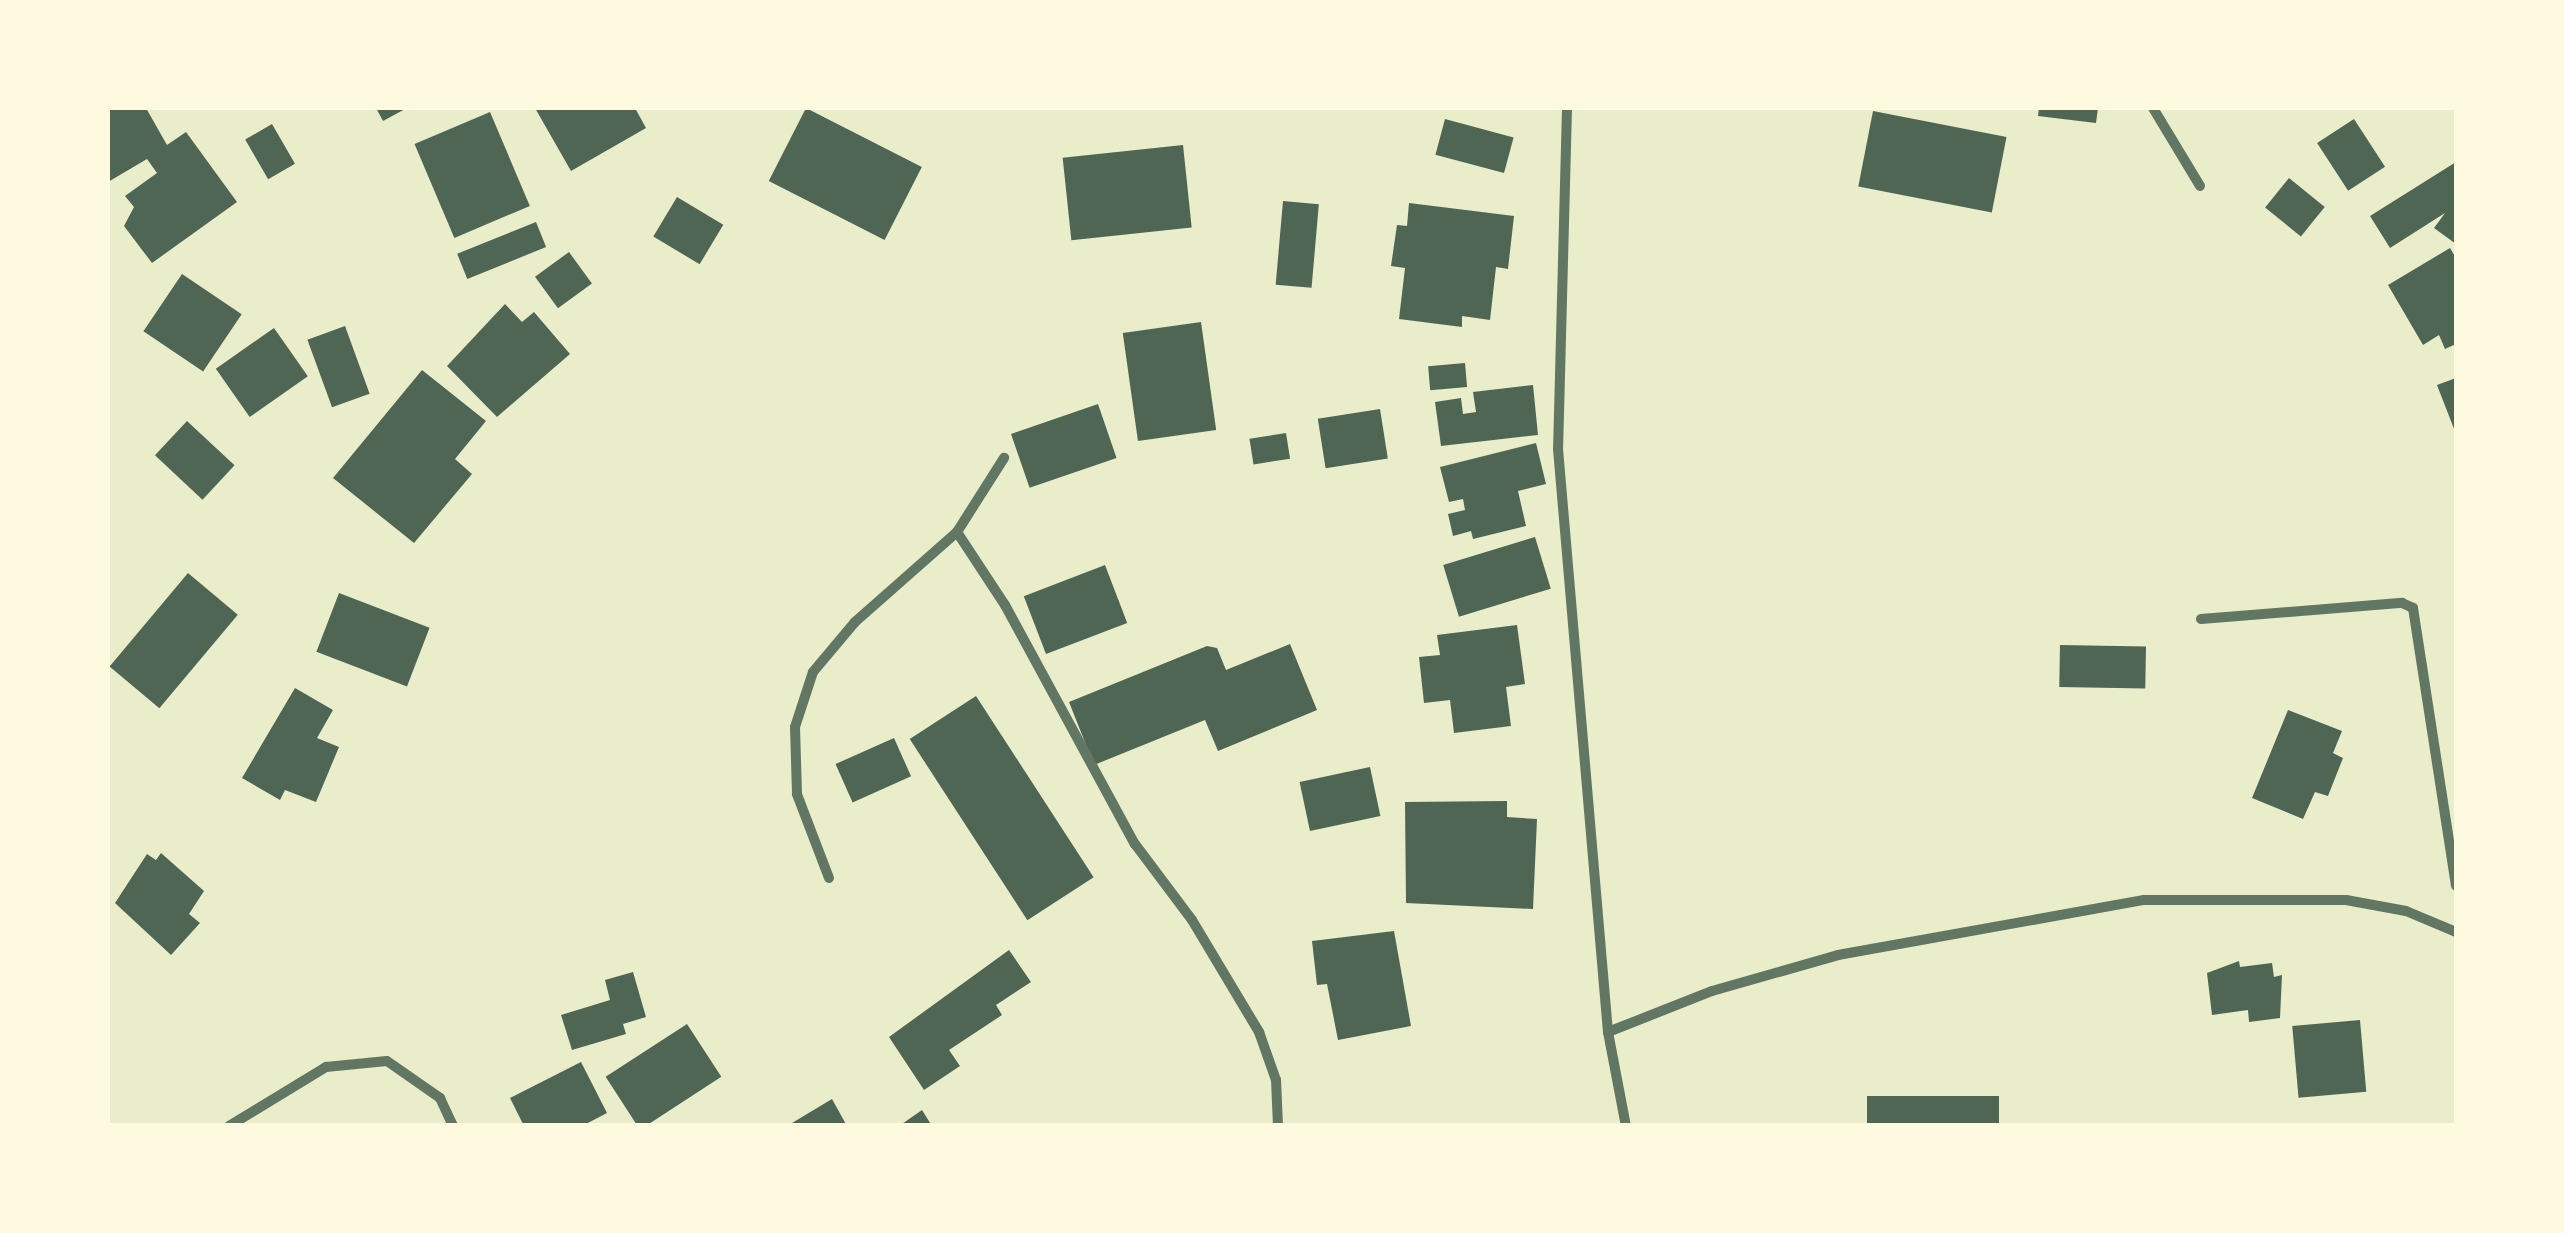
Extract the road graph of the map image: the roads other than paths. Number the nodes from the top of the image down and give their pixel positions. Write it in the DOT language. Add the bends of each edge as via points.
graph roads {
  1 [pos="1567,108"];
  2 [pos="2153,108"];
  3 [pos="2200,186"];
  4 [pos="1004,458"];
  5 [pos="957,532"];
  6 [pos="2202,619"];
  7 [pos="829,878"];
  8 [pos="2456,886"];
  9 [pos="2456,932"];
  10 [pos="1608,1032"];
  11 [pos="229,1126"];
  12 [pos="453,1126"];
  13 [pos="1278,1126"];
  14 [pos="1626,1126"];
  1 -- 10 [label="street" via="1558,449"];
  2 -- 3 [label="street"];
  4 -- 5 [label="street"];
  5 -- 7 [label="street" via="855,622 813,672 794,727 797,794"];
  5 -- 13 [label="street" via="1005,604 1135,844 1192,920 1259,1032 1276,1080"];
  6 -- 8 [label="street" via="2402,603 2413,608"];
  9 -- 10 [label="street" via="2406,911 2346,900 2144,900 1838,955 1712,991"];
  10 -- 14 [label="street"];
  11 -- 12 [label="street" via="326,1067 387,1060 440,1098"];
}
